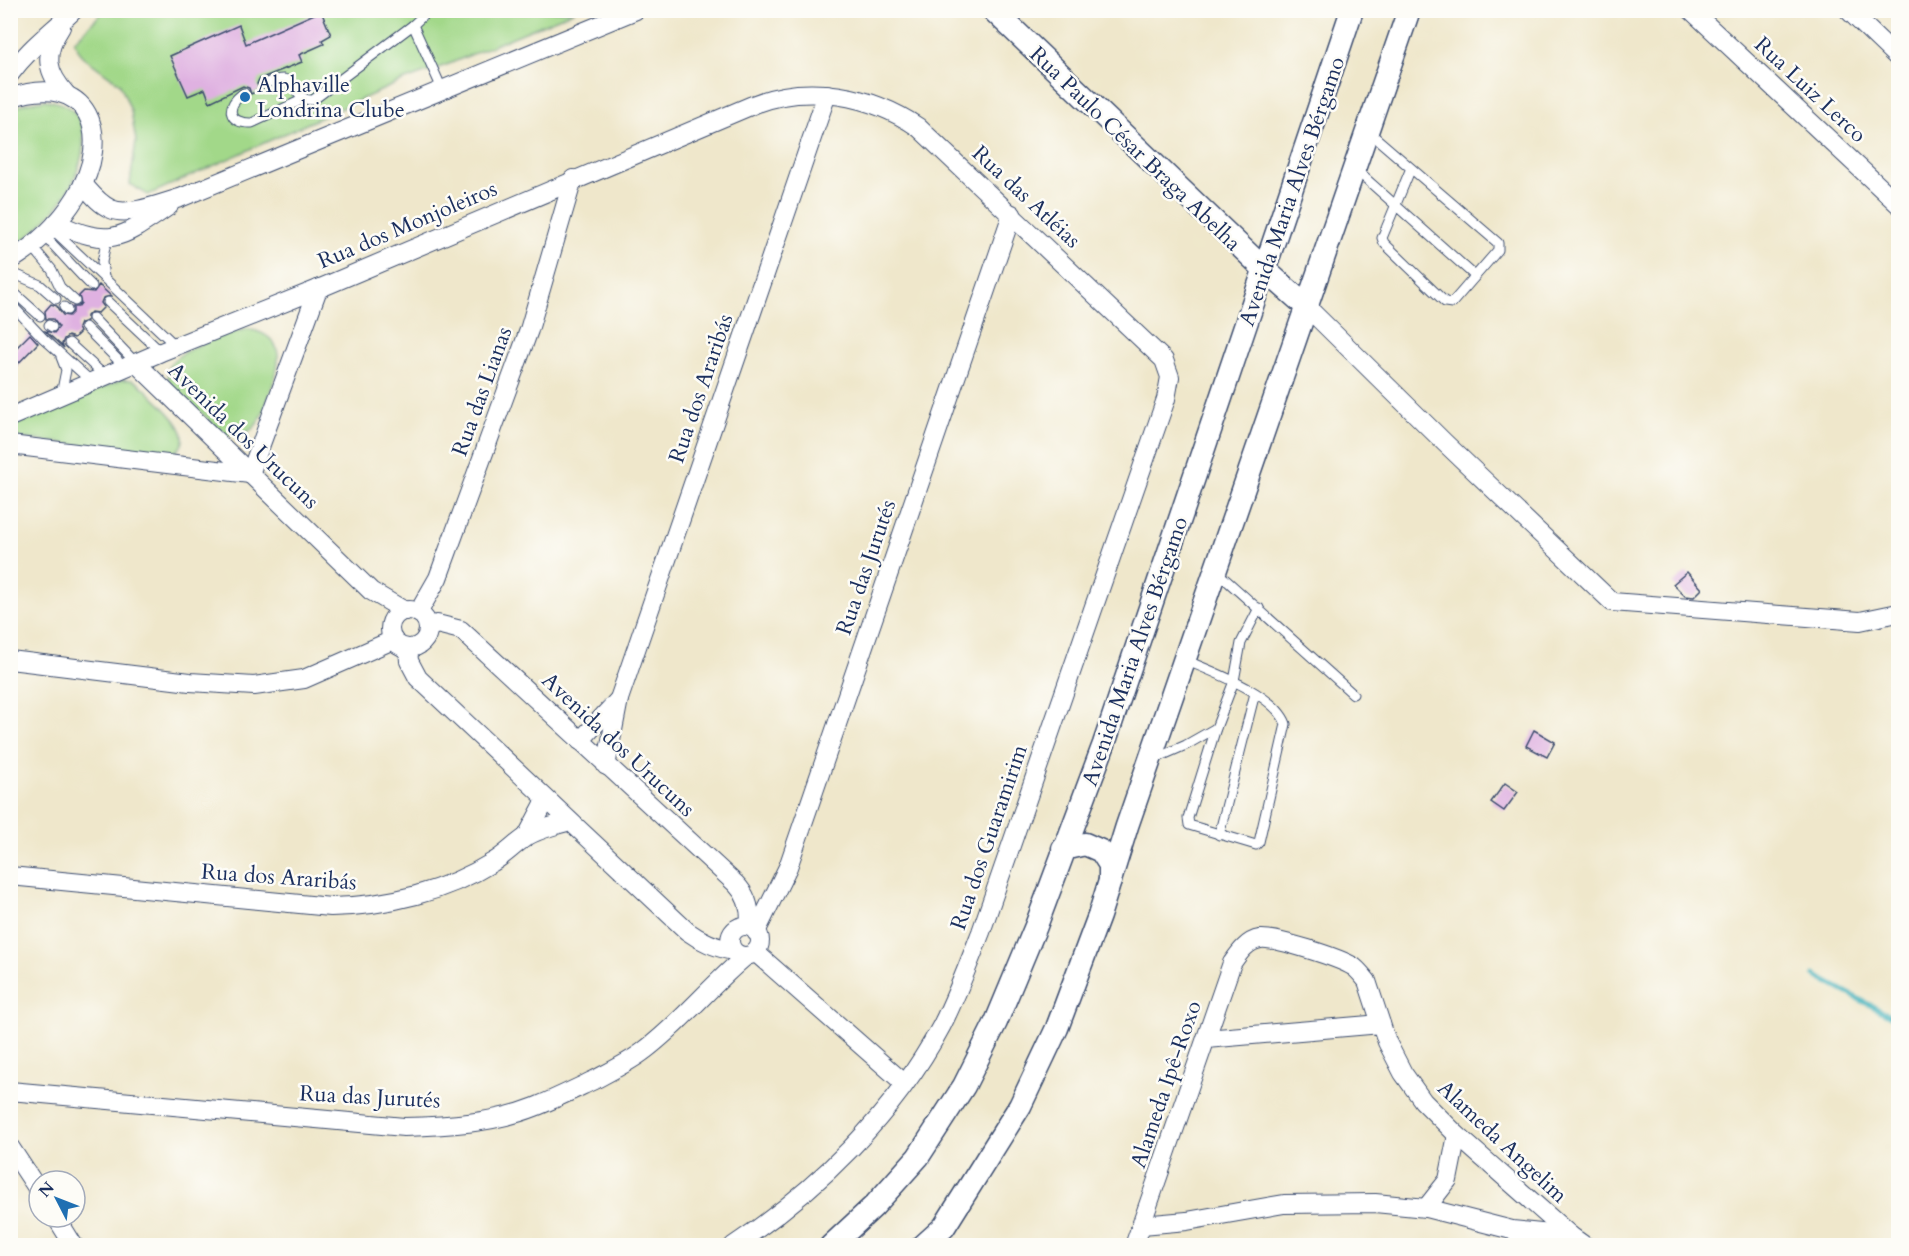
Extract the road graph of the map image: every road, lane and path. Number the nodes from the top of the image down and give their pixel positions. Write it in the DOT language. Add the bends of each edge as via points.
graph roads {
  1 [pos="429,10"];
  2 [pos="636,10"];
  3 [pos="993,10"];
  4 [pos="1352,10"];
  5 [pos="1409,10"];
  6 [pos="1691,10"];
  7 [pos="1848,10"];
  8 [pos="71,13"];
  9 [pos="413,25"];
  10 [pos="1899,58"];
  11 [pos="10,74"];
  12 [pos="264,84"];
  13 [pos="443,91"];
  14 [pos="244,93"];
  15 [pos="827,94"];
  16 [pos="67,95"];
  17 [pos="10,98"];
  18 [pos="304,99"];
  19 [pos="1368,131"];
  20 [pos="1411,168"];
  21 [pos="1355,169"];
  22 [pos="573,179"];
  23 [pos="83,184"];
  24 [pos="180,198"];
  25 [pos="1899,204"];
  26 [pos="1395,205"];
  27 [pos="1012,214"];
  28 [pos="45,233"];
  29 [pos="107,237"];
  30 [pos="10,261"];
  31 [pos="1264,269"];
  32 [pos="10,272"];
  33 [pos="1475,276"];
  34 [pos="104,278"];
  35 [pos="92,286"];
  36 [pos="10,289"];
  37 [pos="318,289"];
  38 [pos="56,299"];
  39 [pos="75,301"];
  40 [pos="108,302"];
  41 [pos="10,303"];
  42 [pos="1308,308"];
  43 [pos="40,316"];
  44 [pos="93,318"];
  45 [pos="85,327"];
  46 [pos="69,343"];
  47 [pos="168,349"];
  48 [pos="58,352"];
  49 [pos="129,366"];
  50 [pos="1169,372"];
  51 [pos="98,379"];
  52 [pos="61,395"];
  53 [pos="10,417"];
  54 [pos="10,445"];
  55 [pos="250,474"];
  56 [pos="1216,571"];
  57 [pos="371,591"];
  58 [pos="1259,608"];
  59 [pos="1899,613"];
  60 [pos="417,617"];
  61 [pos="397,638"];
  62 [pos="10,660"];
  63 [pos="1185,660"];
  64 [pos="1234,681"];
  65 [pos="1255,693"];
  66 [pos="1353,694"];
  67 [pos="619,699"];
  68 [pos="1216,728"];
  69 [pos="580,741"];
  70 [pos="1149,762"];
  71 [pos="606,765"];
  72 [pos="546,800"];
  73 [pos="569,821"];
  74 [pos="1219,835"];
  75 [pos="527,836"];
  76 [pos="1063,849"];
  77 [pos="10,876"];
  78 [pos="1110,882"];
  79 [pos="753,929"];
  80 [pos="1250,943"];
  81 [pos="745,953"];
  82 [pos="1381,1024"];
  83 [pos="1206,1040"];
  84 [pos="904,1083"];
  85 [pos="10,1091"];
  86 [pos="1457,1135"];
  87 [pos="10,1147"];
  88 [pos="27,1173"];
  89 [pos="1426,1208"];
  90 [pos="1142,1225"];
  91 [pos="64,1229"];
  92 [pos="947,1236"];
  93 [pos="1578,1241"];
  94 [pos="74,1245"];
  95 [pos="733,1245"];
  96 [pos="831,1245"];
  97 [pos="923,1245"];
  98 [pos="1134,1245"];
  1 -- 9 [label="lane"];
  2 -- 13 [label="street"];
  3 -- 31 [label="street, Rua Paulo César Braga Abelha"];
  4 -- 31 [label="street, Avenida Maria Alves Bérgamo"];
  5 -- 19 [label="street"];
  6 -- 25 [label="street, Rua Luiz Lerco"];
  7 -- 10 [label="street"];
  8 -- 11 [label="street"];
  8 -- 16 [label="street" via="49,54 52,76"];
  9 -- 13 [label="lane"];
  9 -- 18 [label="lane" via="313,100"];
  12 -- 18 [label="lane" via="286,80"];
  13 -- 24 [label="street"];
  14 -- 18 [label="lane" via="231,107 233,117 241,123 252,123"];
  15 -- 22 [label="street, Rua dos Monjoleiros" via="797,94 762,101"];
  15 -- 27 [label="street, Rua das Atléias" via="866,102 910,121"];
  15 -- 67 [label="street, Rua dos Araribás"];
  16 -- 17 [label="street" via="45,90"];
  16 -- 23 [label="street" via="85,109 93,130 92,156"];
  19 -- 20 [label="lane"];
  19 -- 21 [label="street"];
  20 -- 26 [label="lane"];
  20 -- 33 [label="lane" via="1498,243 1498,250"];
  21 -- 26 [label="lane"];
  21 -- 42 [label="street"];
  22 -- 37 [label="street, Rua dos Monjoleiros"];
  22 -- 60 [label="street, Rua das Lianas" via="529,330 438,578"];
  23 -- 24 [label="street" via="103,205 121,212"];
  23 -- 28 [label="street"];
  24 -- 29 [label="street" via="135,230"];
  26 -- 33 [label="lane"];
  26 -- 33 [label="lane" via="1382,238 1384,243 1445,303 1452,303"];
  27 -- 50 [label="street, Rua das Atléias" via="1164,360"];
  27 -- 79 [label="street, Rua das Jurutés" via="788,867"];
  28 -- 29 [label="street"];
  28 -- 30 [label="street"];
  28 -- 34 [label="lane"];
  28 -- 35 [label="lane"];
  28 -- 39 [label="lane" via="52,270 60,287"];
  29 -- 34 [label="lane" via="102,262"];
  31 -- 42 [label="street, Rua Paulo César Braga Abelha"];
  31 -- 76 [label="street, Avenida Maria Alves Bérgamo" via="1104,744"];
  32 -- 38 [label="lane" via="40,285"];
  34 -- 47 [label="lane"];
  36 -- 43 [label="lane"];
  37 -- 47 [label="street, Rua dos Monjoleiros"];
  37 -- 55 [label="street"];
  40 -- 47 [label="lane"];
  41 -- 48 [label="lane"];
  42 -- 56 [label="street"];
  42 -- 59 [label="street" via="1612,602 1860,621"];
  44 -- 49 [label="lane"];
  45 -- 49 [label="lane"];
  46 -- 51 [label="lane"];
  47 -- 49 [label="street, Rua dos Monjoleiros"];
  48 -- 51 [label="lane"];
  48 -- 52 [label="lane" via="66,370"];
  49 -- 51 [label="street, Rua dos Monjoleiros"];
  49 -- 55 [label="street, Avenida dos Urucuns"];
  50 -- 84 [label="street, Rua dos Guaramirim" via="1162,410 967,969 942,1025"];
  51 -- 52 [label="street, Rua dos Monjoleiros"];
  52 -- 53 [label="street, Rua dos Monjoleiros"];
  54 -- 55 [label="street"];
  55 -- 57 [label="street, Avenida dos Urucuns"];
  56 -- 58 [label="lane"];
  56 -- 63 [label="street"];
  57 -- 60 [label="street, Avenida dos Urucuns"];
  57 -- 61 [label="street, Avenida dos Urucuns"];
  58 -- 64 [label="lane" via="1241,642"];
  58 -- 66 [label="lane"];
  60 -- 61 [label="street" via="395,617"];
  60 -- 61 [label="street" via="427,634 420,644"];
  60 -- 69 [label="street, Avenida dos Urucuns" via="461,630"];
  61 -- 62 [label="street" via="304,679 254,686"];
  61 -- 72 [label="street, Avenida dos Urucuns" via="418,678"];
  63 -- 64 [label="lane"];
  63 -- 70 [label="street"];
  64 -- 65 [label="lane"];
  64 -- 68 [label="lane"];
  65 -- 74 [label="lane"];
  65 -- 74 [label="lane" via="1283,716 1286,724 1259,842 1256,845"];
  67 -- 69 [label="street, Rua dos Araribás"];
  67 -- 71 [label="street, Rua dos Araribás"];
  68 -- 70 [label="lane"];
  68 -- 74 [label="lane" via="1188,818 1189,825"];
  69 -- 71 [label="street, Avenida dos Urucuns"];
  70 -- 78 [label="street"];
  71 -- 79 [label="street, Avenida dos Urucuns" via="739,888"];
  72 -- 73 [label="street, Avenida dos Urucuns"];
  72 -- 75 [label="street, Rua dos Araribás"];
  73 -- 75 [label="street, Rua dos Araribás"];
  73 -- 81 [label="street, Avenida dos Urucuns" via="700,941"];
  75 -- 77 [label="street, Rua dos Araribás" via="494,862 452,883 355,907"];
  76 -- 78 [label="street" via="1085,844 1101,851 1110,865"];
  76 -- 96 [label="street, Avenida Maria Alves Bérgamo" via="996,1022 964,1086 918,1157 874,1206"];
  78 -- 92 [label="street" via="1057,1028 1025,1096"];
  79 -- 81 [label="street" via="759,943"];
  79 -- 81 [label="street" via="741,927 733,932 730,942"];
  80 -- 82 [label="street, Alameda Angelim" via="1258,939 1280,941 1352,966 1367,981"];
  80 -- 83 [label="street, Alameda Ipê-Roxo" via="1232,963"];
  81 -- 84 [label="street, Avenida dos Urucuns"];
  81 -- 85 [label="street, Rua das Jurutés" via="645,1050 534,1108 497,1118 404,1127"];
  82 -- 83 [label="street"];
  82 -- 86 [label="street, Alameda Angelim" via="1394,1057 1413,1088"];
  83 -- 90 [label="street, Alameda Ipê-Roxo"];
  84 -- 95 [label="street, Rua dos Guaramirim" via="873,1124 807,1191"];
  86 -- 89 [label="street" via="1448,1180"];
  86 -- 93 [label="street, Alameda Angelim"];
  87 -- 88 [label="street"];
  89 -- 90 [label="street" via="1375,1203 1284,1204"];
  89 -- 93 [label="street" via="1512,1230"];
  90 -- 98 [label="street, Alameda Ipê-Roxo"];
  91 -- 94 [label="street"];
  92 -- 97 [label="street"];
}
